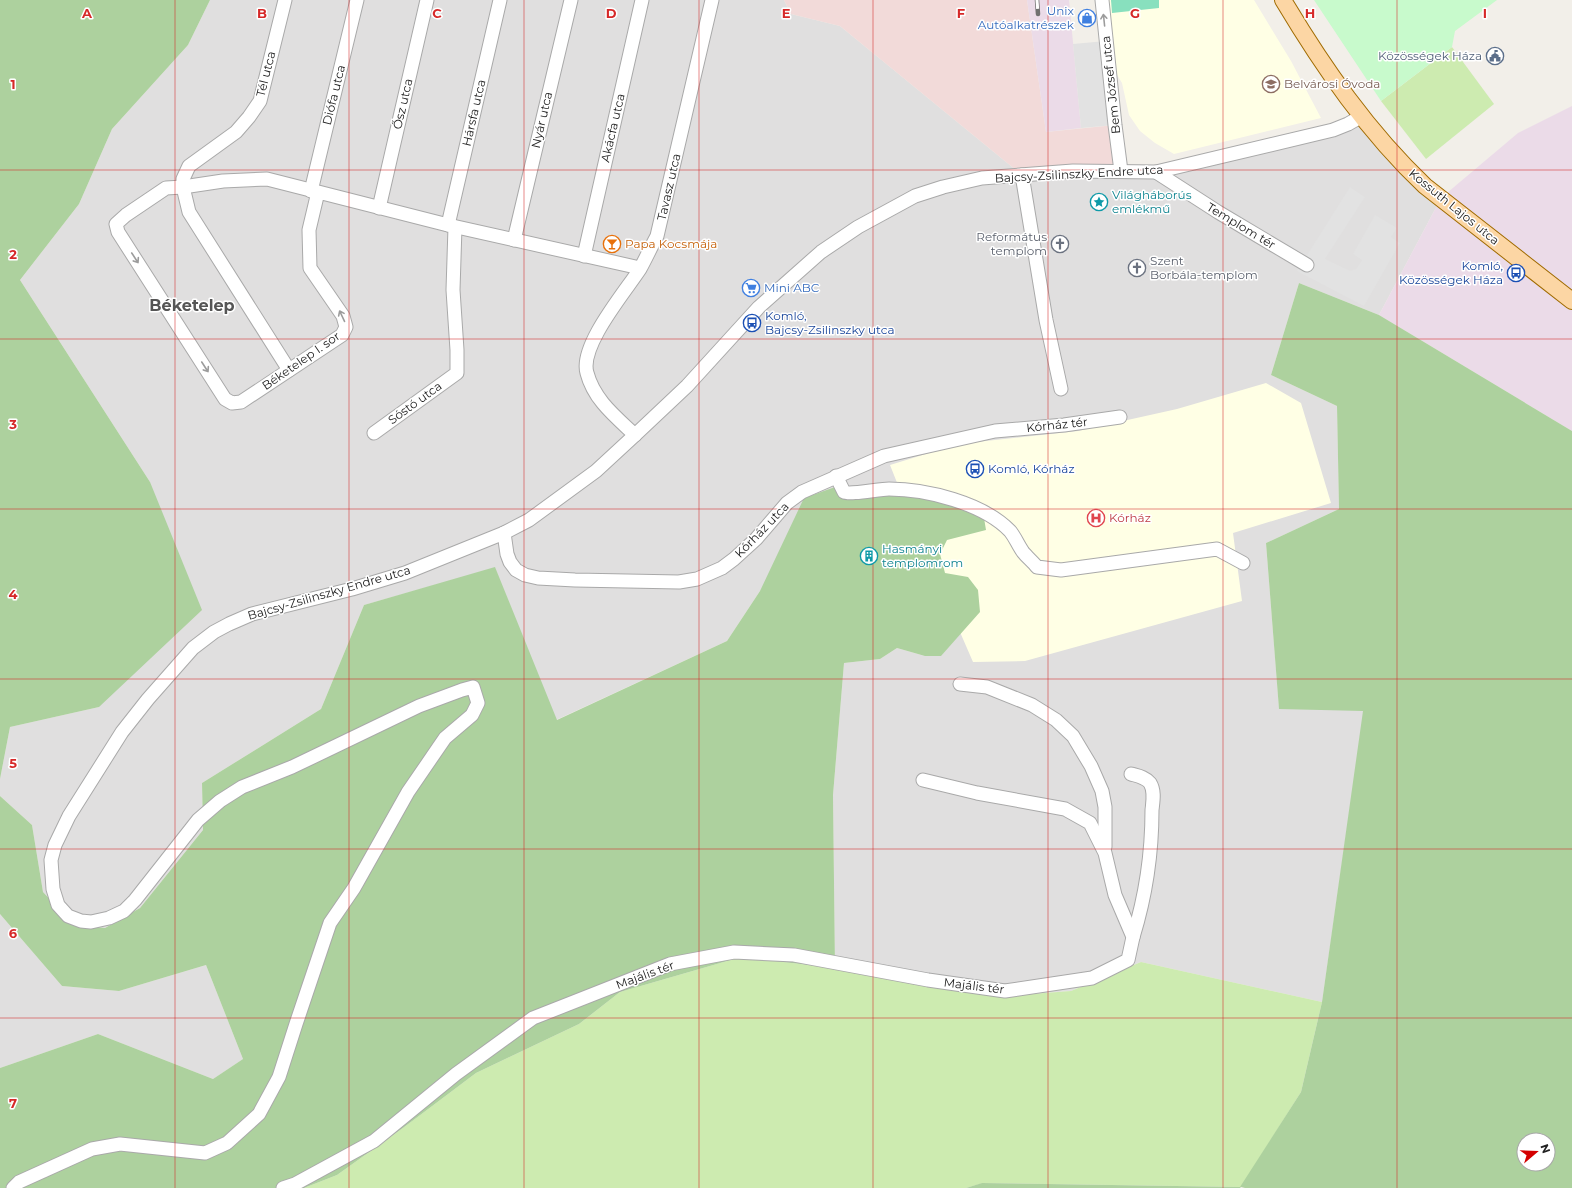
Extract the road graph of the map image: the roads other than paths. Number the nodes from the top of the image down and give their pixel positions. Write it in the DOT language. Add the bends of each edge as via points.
graph roads {
  1 [pos="285,0"];
  2 [pos="357,0"];
  3 [pos="427,0"];
  4 [pos="500,0"];
  5 [pos="571,0"];
  6 [pos="642,0"];
  7 [pos="712,0"];
  8 [pos="1102,0"];
  9 [pos="1282,0"];
  10 [pos="1362,116"];
  11 [pos="1121,171"];
  12 [pos="1156,172"];
  13 [pos="1022,175"];
  14 [pos="183,187"];
  15 [pos="314,191"];
  16 [pos="379,208"];
  17 [pos="451,226"];
  18 [pos="514,240"];
  19 [pos="584,256"];
  20 [pos="1307,265"];
  21 [pos="640,268"];
  22 [pos="1572,301"];
  23 [pos="289,370"];
  24 [pos="456,373"];
  25 [pos="1061,389"];
  26 [pos="1120,417"];
  27 [pos="995,432"];
  28 [pos="374,433"];
  29 [pos="636,435"];
  30 [pos="836,476"];
  31 [pos="504,533"];
  32 [pos="1243,563"];
  33 [pos="960,684"];
  34 [pos="1131,774"];
  35 [pos="922,780"];
  36 [pos="1106,853"];
  37 [pos="1133,937"];
  38 [pos="13,1188"];
  39 [pos="283,1188"];
  1 -- 14 [label="street, Tél utca" via="260,101 236,132 189,166 183,179"];
  2 -- 15 [label="street, Diófa utca"];
  3 -- 16 [label="street, Ősz utca"];
  4 -- 17 [label="street, Hársfa utca"];
  5 -- 18 [label="street, Nyár utca"];
  6 -- 19 [label="street, Akácfa utca"];
  7 -- 21 [label="street, Tavasz utca" via="657,236"];
  11 -- 8 [label="street, Bem József utca, one-way"];
  9 -- 10 [label="main road, Kossuth Lajos utca" via="1315,52"];
  10 -- 12 [label="street, Bajcsy-Zsilinszky Endre utca" via="1333,130"];
  10 -- 22 [label="main road, Kossuth Lajos utca" via="1407,169 1425,186"];
  11 -- 12 [label="street, Bajcsy-Zsilinszky Endre utca"];
  11 -- 13 [label="street, Bajcsy-Zsilinszky Endre utca"];
  12 -- 20 [label="street, Templom tér"];
  13 -- 25 [label="street" via="1046,320"];
  13 -- 29 [label="street, Bajcsy-Zsilinszky Endre utca" via="982,178 915,196 836,241 759,307 687,386"];
  14 -- 15 [label="street" via="223,181 267,179"];
  14 -- 23 [label="street" via="189,212"];
  14 -- 23 [label="street, Béketelep I. sor, one-way" via="166,188 126,215 116,224 118,232 225,399 232,403 241,402"];
  15 -- 16 [label="street"];
  23 -- 15 [label="street, Béketelep I. sor, one-way" via="342,335 346,327 343,316 310,268 309,230"];
  16 -- 17 [label="street"];
  17 -- 18 [label="street"];
  17 -- 24 [label="street, Hársfa utca"];
  18 -- 19 [label="street"];
  19 -- 21 [label="street"];
  21 -- 29 [label="street, Tavasz utca" via="589,348 586,360 586,372 601,402"];
  24 -- 28 [label="street, Sóstó utca"];
  26 -- 27 [label="street, Kórház tér"];
  27 -- 30 [label="street, Kórház utca" via="884,456"];
  29 -- 31 [label="street, Bajcsy-Zsilinszky Endre utca" via="596,471 529,520"];
  30 -- 31 [label="street, Kórház utca" via="802,492 787,503 756,539 722,568 697,579 575,580 525,575 516,570 510,562"];
  30 -- 32 [label="street" via="846,494 879,489 921,491 959,501 993,516 1010,532 1037,567 1061,570 1217,549"];
  31 -- 38 [label="street, Bajcsy-Zsilinszky Endre utca" via="405,573 252,614 229,624 193,648 122,732 69,816 51,860 53,889 58,905 68,916 80,921 91,922 109,918 124,911 198,820 242,787 292,767 419,706 462,690 473,687 478,703 472,715 445,738 408,792 354,888 330,923 279,1077 259,1114 227,1143 205,1153 120,1144 92,1149 19,1182"];
  33 -- 36 [label="street" via="987,687 1032,705 1056,720 1073,736 1102,791"];
  34 -- 37 [label="street" via="1144,777 1154,794 1152,842 1143,906"];
  35 -- 36 [label="street" via="976,793 1065,809 1090,823"];
  36 -- 37 [label="street" via="1115,895"];
  37 -- 39 [label="street, Majális tér" via="1128,960 1092,978 1005,991 928,980 794,955 734,952 670,964 533,1018 456,1074 374,1141"];
}
